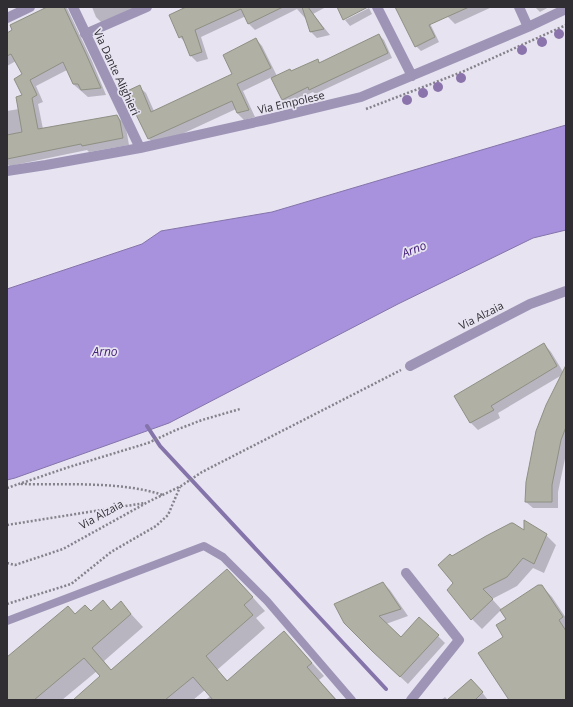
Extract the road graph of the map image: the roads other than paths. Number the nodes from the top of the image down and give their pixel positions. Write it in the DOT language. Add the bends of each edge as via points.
graph roads {
  1 [pos="30,7"];
  2 [pos="73,7"];
  3 [pos="147,7"];
  4 [pos="377,7"];
  5 [pos="518,7"];
  6 [pos="566,9"];
  7 [pos="7,18"];
  8 [pos="528,27"];
  9 [pos="85,34"];
  10 [pos="412,76"];
  11 [pos="140,148"];
  12 [pos="7,171"];
  13 [pos="566,291"];
  14 [pos="410,366"];
  15 [pos="406,573"];
  16 [pos="7,621"];
  17 [pos="352,700"];
  18 [pos="411,700"];
  1 -- 7 [label="street"];
  2 -- 9 [label="street, Via Dante Alighieri"];
  3 -- 9 [label="street"];
  4 -- 10 [label="street"];
  5 -- 8 [label="street"];
  6 -- 8 [label="street, Via Empolese"];
  8 -- 10 [label="street, Via Empolese"];
  9 -- 11 [label="street, Via Dante Alighieri"];
  10 -- 11 [label="street, Via Empolese" via="361,97"];
  11 -- 12 [label="street, Via Empolese"];
  13 -- 14 [label="street, Via Alzaia" via="530,304"];
  15 -- 18 [label="street" via="459,640"];
  16 -- 17 [label="lane" via="204,546 223,557 267,601"];
}
